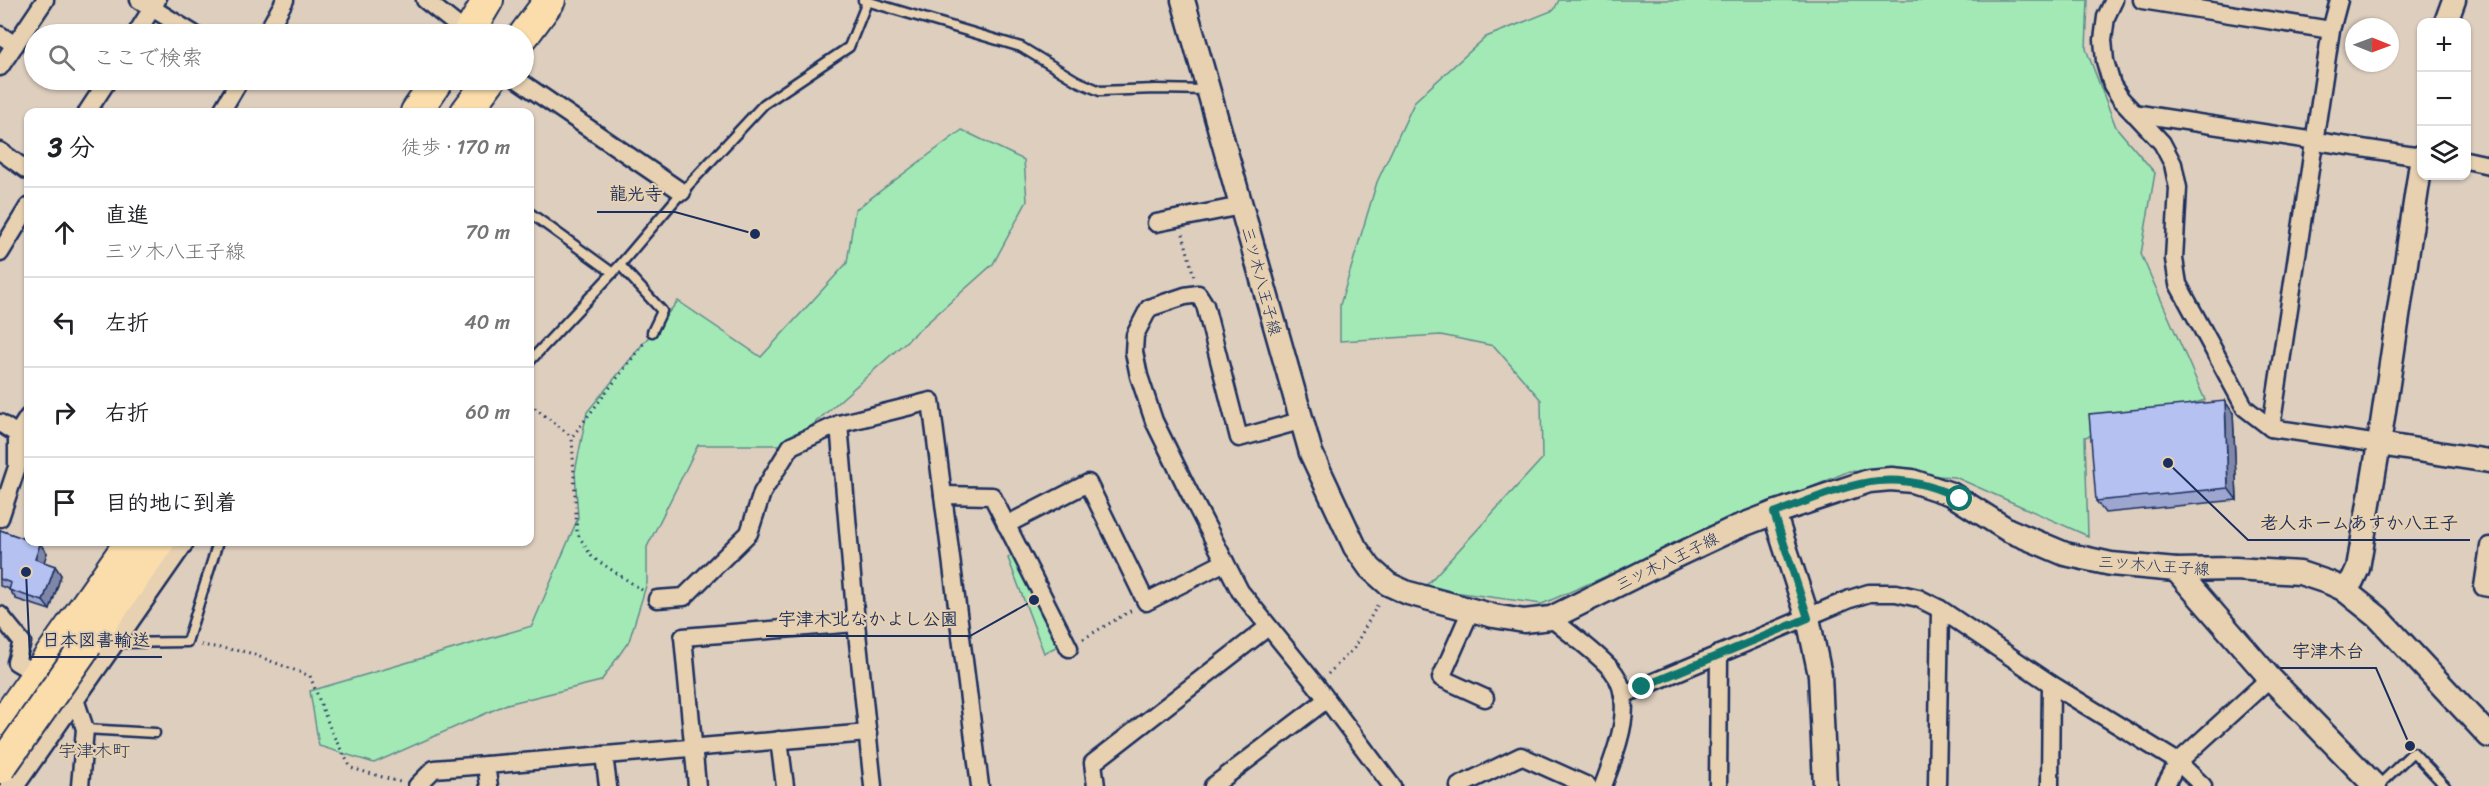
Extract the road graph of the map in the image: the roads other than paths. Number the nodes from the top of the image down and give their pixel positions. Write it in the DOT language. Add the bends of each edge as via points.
graph roads {
  1 [pos="45,0"];
  2 [pos="285,0"];
  3 [pos="425,0"];
  4 [pos="488,0"];
  5 [pos="496,0"];
  6 [pos="550,0"];
  7 [pos="1183,0"];
  8 [pos="2114,0"];
  9 [pos="2142,0"];
  10 [pos="2339,0"];
  11 [pos="2454,0"];
  12 [pos="865,1"];
  13 [pos="149,3"];
  14 [pos="893,4"];
  15 [pos="2447,18"];
  16 [pos="29,24"];
  17 [pos="140,24"];
  18 [pos="179,24"];
  19 [pos="272,24"];
  20 [pos="455,24"];
  21 [pos="474,24"];
  22 [pos="476,24"];
  23 [pos="532,24"];
  24 [pos="2331,30"];
  25 [pos="24,32"];
  26 [pos="0,35"];
  27 [pos="15,45"];
  28 [pos="0,67"];
  29 [pos="101,90"];
  30 [pos="234,90"];
  31 [pos="431,90"];
  32 [pos="533,90"];
  33 [pos="1207,90"];
  34 [pos="90,108"];
  35 [pos="223,108"];
  36 [pos="419,108"];
  37 [pos="2133,113"];
  38 [pos="2315,140"];
  39 [pos="0,152"];
  40 [pos="2417,155"];
  41 [pos="2471,161"];
  42 [pos="2489,165"];
  43 [pos="24,168"];
  44 [pos="2418,180"];
  45 [pos="682,192"];
  46 [pos="1241,206"];
  47 [pos="24,214"];
  48 [pos="534,216"];
  49 [pos="1156,223"];
  50 [pos="0,253"];
  51 [pos="620,265"];
  52 [pos="613,273"];
  53 [pos="652,332"];
  54 [pos="534,357"];
  55 [pos="1300,421"];
  56 [pos="0,423"];
  57 [pos="24,423"];
  58 [pos="839,423"];
  59 [pos="2271,428"];
  60 [pos="17,434"];
  61 [pos="2379,444"];
  62 [pos="2489,461"];
  63 [pos="943,495"];
  64 [pos="1774,513"];
  65 [pos="0,518"];
  66 [pos="1006,525"];
  67 [pos="127,546"];
  68 [pos="157,546"];
  69 [pos="179,546"];
  70 [pos="217,546"];
  71 [pos="2489,546"];
  72 [pos="1225,561"];
  73 [pos="2176,570"];
  74 [pos="2489,588"];
  75 [pos="2343,589"];
  76 [pos="657,599"];
  77 [pos="1940,609"];
  78 [pos="1470,610"];
  79 [pos="0,615"];
  80 [pos="1551,618"];
  81 [pos="1808,618"];
  82 [pos="856,623"];
  83 [pos="1268,627"];
  84 [pos="100,644"];
  85 [pos="1069,648"];
  86 [pos="1719,654"];
  87 [pos="36,674"];
  88 [pos="2270,678"];
  89 [pos="2051,684"];
  90 [pos="1623,695"];
  91 [pos="1485,698"];
  92 [pos="75,699"];
  93 [pos="1326,700"];
  94 [pos="0,727"];
  95 [pos="85,729"];
  96 [pos="155,733"];
  97 [pos="868,733"];
  98 [pos="2489,736"];
  99 [pos="779,740"];
  100 [pos="693,747"];
  101 [pos="604,755"];
  102 [pos="2178,762"];
  103 [pos="486,765"];
  104 [pos="0,768"];
  105 [pos="410,784"];
  106 [pos="12,786"];
  107 [pos="80,786"];
  108 [pos="489,786"];
  109 [pos="608,786"];
  110 [pos="697,786"];
  111 [pos="784,786"];
  112 [pos="873,786"];
  113 [pos="980,786"];
  114 [pos="1096,786"];
  115 [pos="1213,786"];
  116 [pos="1392,786"];
  117 [pos="1459,786"];
  118 [pos="1588,786"];
  119 [pos="1603,786"];
  120 [pos="1718,786"];
  121 [pos="1825,786"];
  122 [pos="1937,786"];
  123 [pos="2050,786"];
  124 [pos="2165,786"];
  125 [pos="2203,786"];
  126 [pos="2377,786"];
  127 [pos="2445,786"];
  1 -- 16 [label="street"];
  2 -- 19 [label="street"];
  3 -- 20 [label="street"];
  4 -- 21 [label="highway"];
  5 -- 22 [label="main road"];
  6 -- 23 [label="highway"];
  7 -- 33 [label="main road, 三ツ木八王子線"];
  8 -- 37 [label="street" via="2106,17 2105,61 2112,86"];
  9 -- 24 [label="street"];
  10 -- 24 [label="street"];
  11 -- 15 [label="main road"];
  12 -- 14 [label="lane"];
  12 -- 45 [label="lane" via="849,47 764,104"];
  13 -- 17 [label="street"];
  13 -- 18 [label="street"];
  14 -- 33 [label="lane" via="1021,47 1100,91"];
  24 -- 38 [label="street"];
  25 -- 27 [label="street"];
  26 -- 27 [label="street"];
  27 -- 28 [label="street"];
  29 -- 34 [label="street"];
  30 -- 35 [label="street"];
  31 -- 36 [label="highway"];
  32 -- 45 [label="street"];
  33 -- 46 [label="main road, 三ツ木八王子線"];
  37 -- 38 [label="street"];
  37 -- 59 [label="street" via="2162,143 2173,164 2178,188 2174,259 2178,284 2245,408"];
  38 -- 40 [label="street"];
  38 -- 59 [label="street"];
  39 -- 43 [label="street"];
  41 -- 42 [label="street"];
  44 -- 61 [label="main road"];
  45 -- 51 [label="lane"];
  46 -- 49 [label="street"];
  46 -- 55 [label="main road, 三ツ木八王子線"];
  47 -- 50 [label="street"];
  48 -- 52 [label="lane"];
  51 -- 52 [label="lane"];
  51 -- 53 [label="lane" via="662,311"];
  52 -- 54 [label="lane"];
  55 -- 72 [label="street" via="1239,438 1205,305 1198,294 1149,308 1135,334 1134,352 1144,398"];
  55 -- 78 [label="main road, 三ツ木八王子線" via="1324,483 1355,547 1370,568 1388,584 1408,593"];
  56 -- 60 [label="street"];
  57 -- 60 [label="street"];
  58 -- 63 [label="street" via="931,401"];
  58 -- 76 [label="street" via="791,446 762,493 749,533 684,597"];
  58 -- 82 [label="street"];
  59 -- 61 [label="street"];
  60 -- 65 [label="street" via="17,467"];
  61 -- 62 [label="main road"];
  61 -- 75 [label="main road" via="2358,568"];
  63 -- 66 [label="street" via="992,496"];
  63 -- 113 [label="street"];
  64 -- 73 [label="main road, 三ツ木八王子線" via="1869,482 1912,481 1951,494 2008,530 2065,554 2111,564"];
  64 -- 80 [label="main road, 三ツ木八王子線"];
  64 -- 81 [label="main road"];
  66 -- 72 [label="street" via="1088,483 1146,602"];
  66 -- 85 [label="street"];
  67 -- 87 [label="highway"];
  68 -- 84 [label="highway"];
  69 -- 84 [label="main road"];
  70 -- 84 [label="lane" via="187,642"];
  71 -- 74 [label="street" via="2483,587"];
  72 -- 83 [label="street" via="1240,591"];
  73 -- 75 [label="main road, 三ツ木八王子線" via="2300,573"];
  73 -- 88 [label="main road"];
  75 -- 98 [label="main road, 三ツ木八王子線" via="2378,617"];
  77 -- 81 [label="street" via="1908,595 1883,592 1850,599"];
  77 -- 89 [label="street"];
  77 -- 122 [label="street"];
  78 -- 80 [label="main road, 三ツ木八王子線" via="1524,621"];
  78 -- 91 [label="street" via="1441,678"];
  79 -- 87 [label="street" via="22,642 16,662"];
  80 -- 90 [label="street" via="1612,670"];
  81 -- 86 [label="street"];
  81 -- 121 [label="main road" via="1820,675"];
  82 -- 97 [label="street"];
  82 -- 100 [label="street" via="683,637"];
  83 -- 93 [label="street"];
  83 -- 114 [label="street" via="1093,763"];
  84 -- 92 [label="main road"];
  84 -- 104 [label="highway, bridge"];
  86 -- 90 [label="street"];
  86 -- 120 [label="street"];
  87 -- 92 [label="main road"];
  87 -- 94 [label="highway"];
  88 -- 102 [label="street"];
  88 -- 126 [label="main road"];
  89 -- 102 [label="street"];
  89 -- 123 [label="street"];
  90 -- 119 [label="street" via="1623,726"];
  92 -- 95 [label="street"];
  92 -- 106 [label="main road"];
  93 -- 115 [label="street"];
  93 -- 116 [label="street"];
  95 -- 96 [label="lane"];
  95 -- 107 [label="street"];
  97 -- 99 [label="street"];
  97 -- 112 [label="street"];
  99 -- 100 [label="street"];
  99 -- 111 [label="street"];
  100 -- 101 [label="street"];
  100 -- 110 [label="street"];
  101 -- 103 [label="street"];
  101 -- 109 [label="street"];
  102 -- 124 [label="street"];
  102 -- 125 [label="street"];
  103 -- 105 [label="street" via="434,769"];
  103 -- 108 [label="street"];
  117 -- 118 [label="street" via="1521,756"];
  126 -- 127 [label="lane" via="2413,752"];
}
